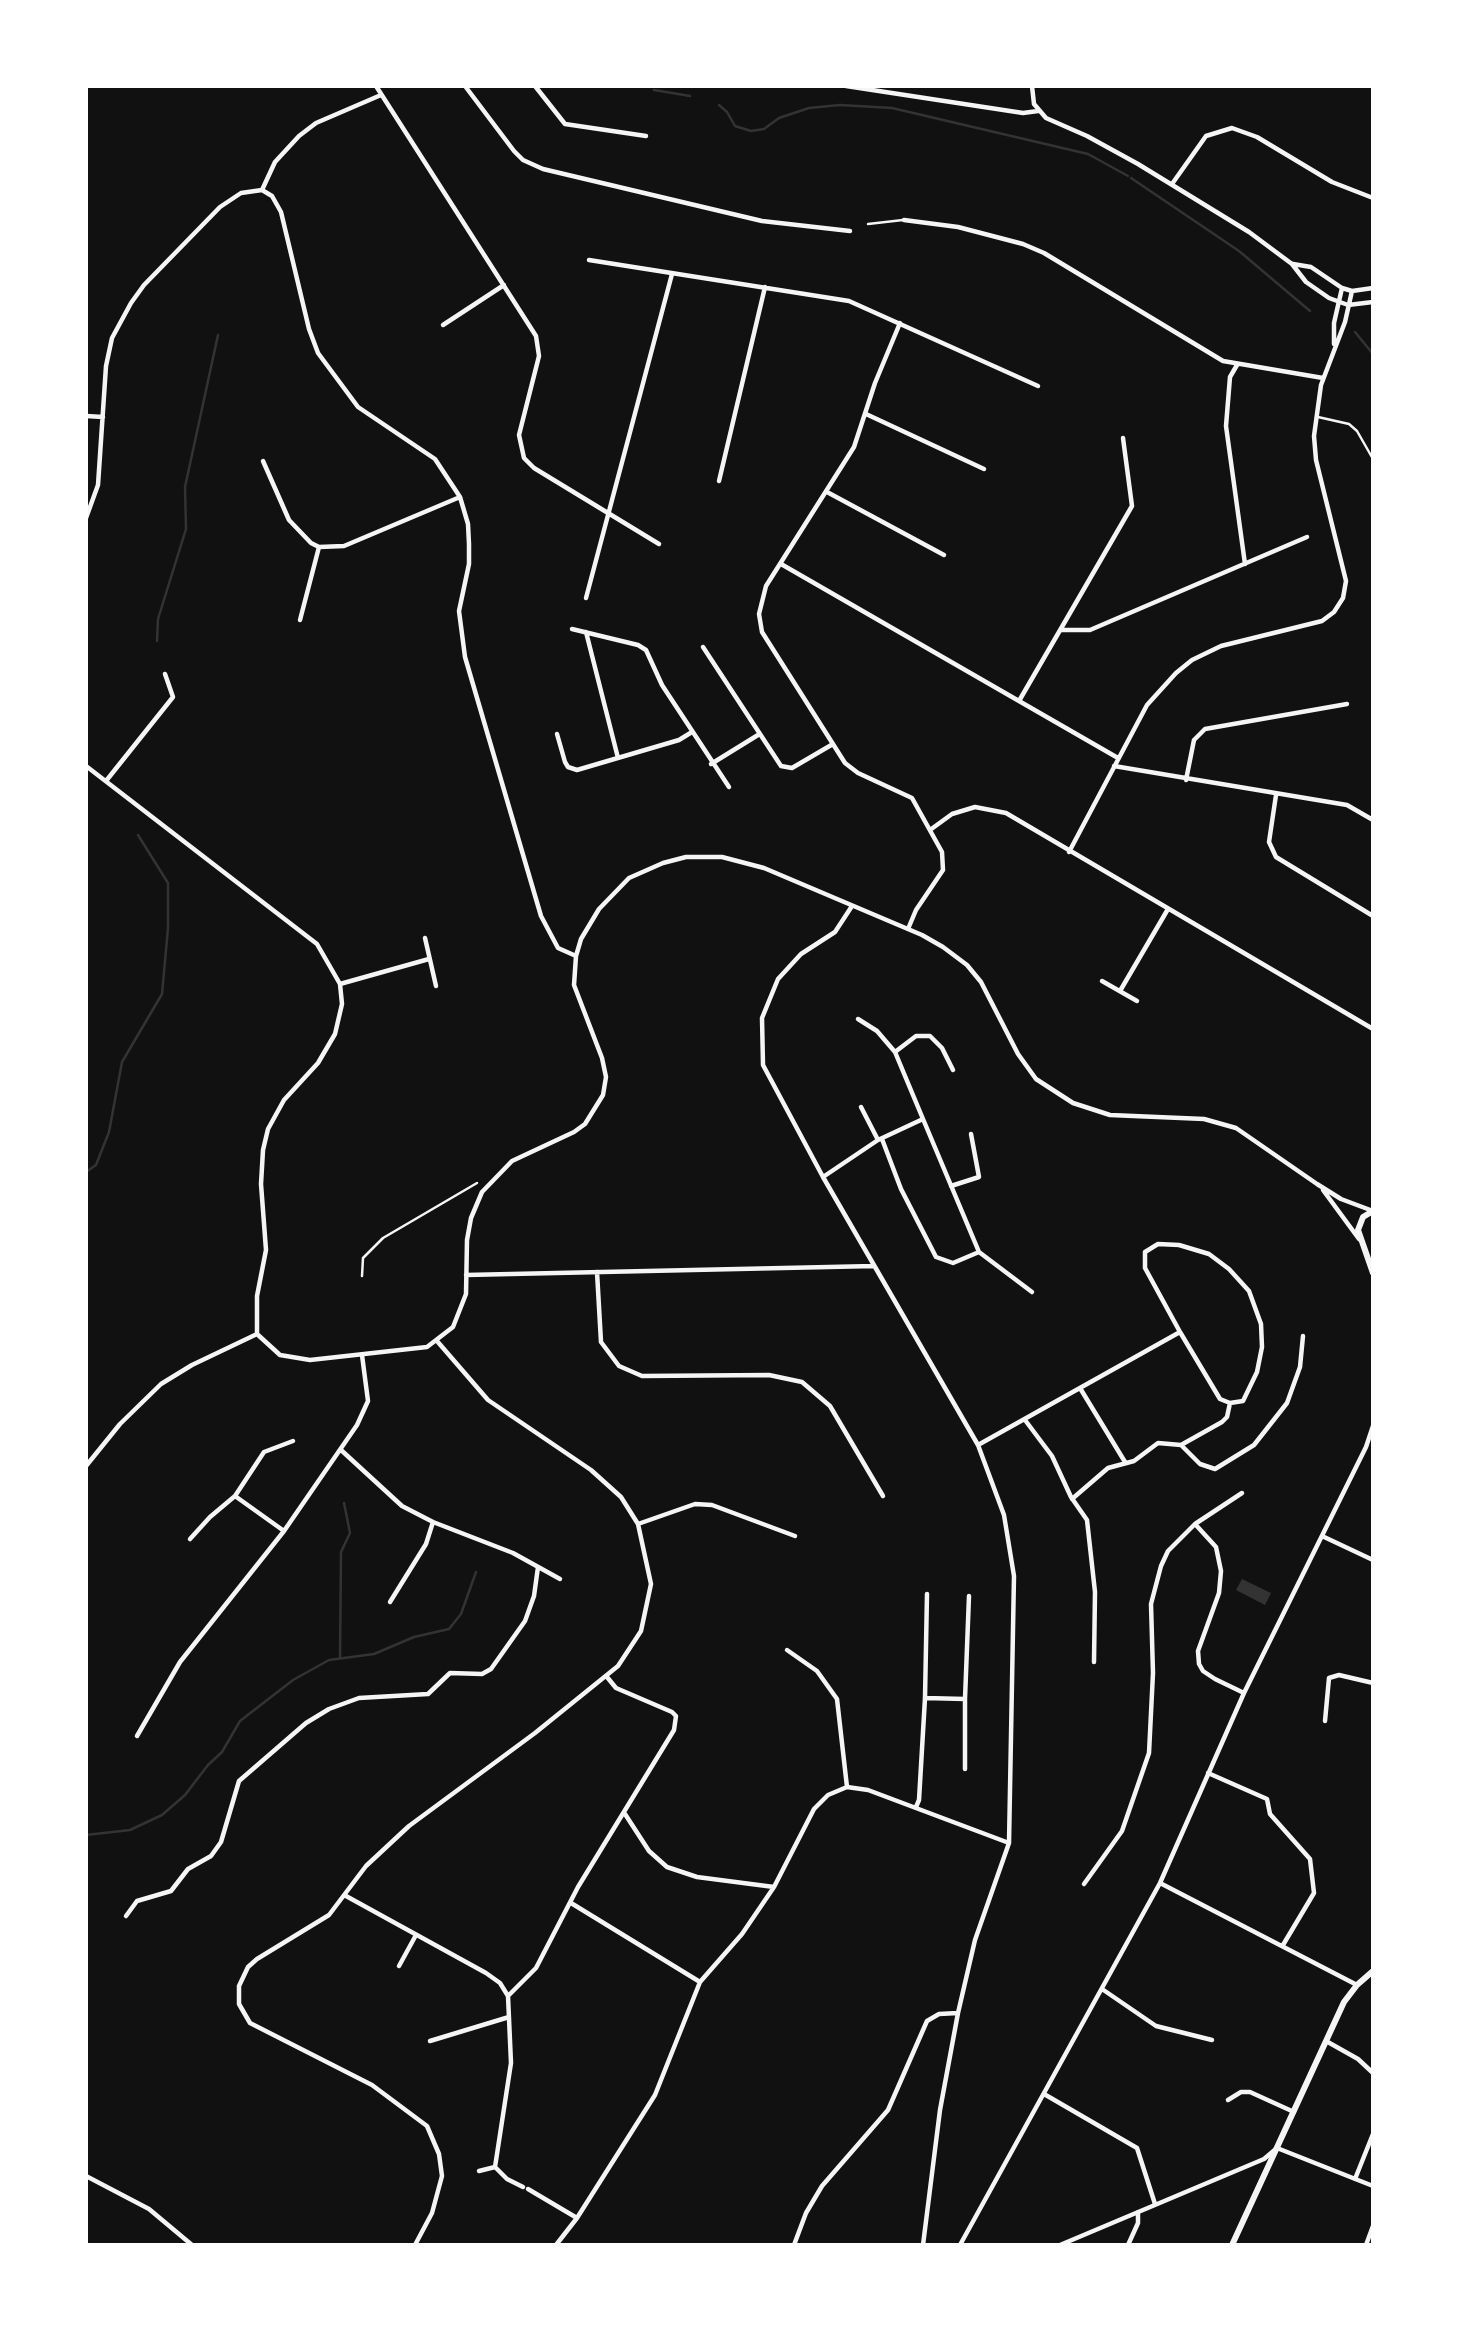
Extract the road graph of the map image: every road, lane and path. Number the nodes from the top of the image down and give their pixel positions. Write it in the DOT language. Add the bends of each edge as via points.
graph roads {
  1 [pos="376,86"];
  2 [pos="465,86"];
  3 [pos="535,86"];
  4 [pos="846,86"];
  5 [pos="1032,86"];
  6 [pos="381,95"];
  7 [pos="1038,111"];
  8 [pos="646,136"];
  9 [pos="1172,184"];
  10 [pos="262,190"];
  11 [pos="1373,198"];
  12 [pos="904,220"];
  13 [pos="868,224"];
  14 [pos="850,231"];
  15 [pos="589,260"];
  16 [pos="1293,264"];
  17 [pos="672,274"];
  18 [pos="504,285"];
  19 [pos="765,287"];
  20 [pos="1342,288"];
  21 [pos="1373,288"];
  22 [pos="1352,291"];
  23 [pos="1339,302"];
  24 [pos="1373,302"];
  25 [pos="1348,304"];
  26 [pos="900,323"];
  27 [pos="443,325"];
  28 [pos="1334,345"];
  29 [pos="1237,365"];
  30 [pos="1324,378"];
  31 [pos="1038,386"];
  32 [pos="866,414"];
  33 [pos="86,416"];
  34 [pos="103,416"];
  35 [pos="1315,417"];
  36 [pos="1123,439"];
  37 [pos="1373,459"];
  38 [pos="263,461"];
  39 [pos="984,468"];
  40 [pos="719,481"];
  41 [pos="827,492"];
  42 [pos="460,497"];
  43 [pos="610,511"];
  44 [pos="86,518"];
  45 [pos="1307,537"];
  46 [pos="659,544"];
  47 [pos="319,547"];
  48 [pos="944,555"];
  49 [pos="781,564"];
  50 [pos="1245,564"];
  51 [pos="586,598"];
  52 [pos="300,620"];
  53 [pos="572,629"];
  54 [pos="1062,630"];
  55 [pos="586,632"];
  56 [pos="703,647"];
  57 [pos="165,674"];
  58 [pos="1019,701"];
  59 [pos="1347,704"];
  60 [pos="692,732"];
  61 [pos="558,734"];
  62 [pos="758,735"];
  63 [pos="833,744"];
  64 [pos="618,758"];
  65 [pos="1118,758"];
  66 [pos="711,764"];
  67 [pos="86,766"];
  68 [pos="1114,766"];
  69 [pos="1186,780"];
  70 [pos="106,781"];
  71 [pos="729,786"];
  72 [pos="1276,795"];
  73 [pos="1373,820"];
  74 [pos="930,830"];
  75 [pos="1069,852"];
  76 [pos="852,906"];
  77 [pos="1168,909"];
  78 [pos="1373,916"];
  79 [pos="908,929"];
  80 [pos="425,938"];
  81 [pos="576,956"];
  82 [pos="429,959"];
  83 [pos="1102,981"];
  84 [pos="340,984"];
  85 [pos="436,986"];
  86 [pos="1120,991"];
  87 [pos="1137,1001"];
  88 [pos="858,1019"];
  89 [pos="1373,1029"];
  90 [pos="895,1052"];
  91 [pos="953,1070"];
  92 [pos="861,1107"];
  93 [pos="923,1119"];
  94 [pos="971,1134"];
  95 [pos="880,1139"];
  96 [pos="823,1177"];
  97 [pos="477,1183"];
  98 [pos="1317,1184"];
  99 [pos="951,1186"];
  100 [pos="1373,1211"];
  101 [pos="1359,1239"];
  102 [pos="979,1252"];
  103 [pos="874,1266"];
  104 [pos="597,1272"];
  105 [pos="1373,1273"];
  106 [pos="466,1275"];
  107 [pos="362,1276"];
  108 [pos="1032,1292"];
  109 [pos="1181,1332"];
  110 [pos="257,1334"];
  111 [pos="1303,1336"];
  112 [pos="437,1341"];
  113 [pos="362,1354"];
  114 [pos="1080,1388"];
  115 [pos="1230,1404"];
  116 [pos="1025,1420"];
  117 [pos="1373,1426"];
  118 [pos="293,1441"];
  119 [pos="978,1445"];
  120 [pos="1181,1445"];
  121 [pos="341,1450"];
  122 [pos="1125,1463"];
  123 [pos="86,1466"];
  124 [pos="1242,1493"];
  125 [pos="235,1496"];
  126 [pos="883,1496"];
  127 [pos="1072,1499"];
  128 [pos="433,1522"];
  129 [pos="638,1524"];
  130 [pos="1195,1524"];
  131 [pos="284,1531"];
  132 [pos="795,1536"];
  133 [pos="1322,1536"];
  134 [pos="190,1539"];
  135 [pos="1373,1560"];
  136 [pos="538,1567"];
  137 [pos="561,1579"];
  138 [pos="927,1594"];
  139 [pos="969,1596"];
  140 [pos="390,1602"];
  141 [pos="787,1650"];
  142 [pos="1094,1661"];
  143 [pos="607,1677"];
  144 [pos="1373,1683"];
  145 [pos="1244,1693"];
  146 [pos="925,1698"];
  147 [pos="965,1699"];
  148 [pos="1325,1721"];
  149 [pos="137,1736"];
  150 [pos="965,1769"];
  151 [pos="1208,1773"];
  152 [pos="847,1787"];
  153 [pos="916,1807"];
  154 [pos="625,1814"];
  155 [pos="1009,1843"];
  156 [pos="1160,1883"];
  157 [pos="1084,1884"];
  158 [pos="774,1886"];
  159 [pos="346,1896"];
  160 [pos="571,1903"];
  161 [pos="126,1916"];
  162 [pos="416,1936"];
  163 [pos="1283,1945"];
  164 [pos="400,1966"];
  165 [pos="1373,1971"];
  166 [pos="700,1982"];
  167 [pos="1357,1985"];
  168 [pos="1102,1989"];
  169 [pos="508,1996"];
  170 [pos="958,2013"];
  171 [pos="509,2017"];
  172 [pos="1212,2040"];
  173 [pos="430,2041"];
  174 [pos="1326,2041"];
  175 [pos="1373,2073"];
  176 [pos="1044,2094"];
  177 [pos="1228,2100"];
  178 [pos="1294,2112"];
  179 [pos="1373,2134"];
  180 [pos="1277,2148"];
  181 [pos="495,2167"];
  182 [pos="479,2171"];
  183 [pos="86,2175"];
  184 [pos="1356,2179"];
  185 [pos="1373,2186"];
  186 [pos="1155,2205"];
  187 [pos="1138,2212"];
  188 [pos="577,2218"];
  189 [pos="1373,2226"];
  190 [pos="192,2245"];
  191 [pos="415,2245"];
  192 [pos="556,2245"];
  193 [pos="794,2245"];
  194 [pos="923,2245"];
  195 [pos="960,2245"];
  196 [pos="1060,2245"];
  197 [pos="1128,2245"];
  198 [pos="1232,2245"];
  199 [pos="1366,2245"];
  1 -- 6 [label="street"];
  2 -- 14 [label="street" via="514,151 543,169 762,221"];
  3 -- 8 [label="street" via="565,124"];
  4 -- 7 [label="street" via="1009,111"];
  5 -- 7 [label="street"];
  6 -- 10 [label="street" via="316,123 299,136 275,162"];
  6 -- 18 [label="street"];
  7 -- 9 [label="street"];
  9 -- 11 [label="street" via="1206,136 1232,128 1257,137 1332,183"];
  9 -- 16 [label="street"];
  10 -- 34 [label="street" via="241,193 220,207 131,303 112,338"];
  10 -- 42 [label="street" via="272,196 281,212 318,353 358,407 435,459"];
  12 -- 13 [label="lane"];
  12 -- 29 [label="street" via="958,227 1044,253 1212,355"];
  15 -- 17 [label="street"];
  16 -- 20 [label="street" via="1311,267"];
  16 -- 23 [label="street" via="1307,282"];
  17 -- 19 [label="street"];
  17 -- 43 [label="street"];
  18 -- 27 [label="street"];
  18 -- 43 [label="street" via="532,326 539,347 519,435 524,458"];
  19 -- 26 [label="street" via="835,298"];
  19 -- 40 [label="street"];
  20 -- 22 [label="street"];
  20 -- 23 [label="street"];
  21 -- 22 [label="street"];
  22 -- 25 [label="street"];
  23 -- 25 [label="street"];
  23 -- 28 [label="street"];
  24 -- 25 [label="street"];
  25 -- 28 [label="street"];
  26 -- 31 [label="street"];
  26 -- 32 [label="street"];
  28 -- 30 [label="street"];
  29 -- 30 [label="street"];
  29 -- 50 [label="street" via="1230,377 1225,409"];
  30 -- 35 [label="street"];
  32 -- 39 [label="street"];
  32 -- 41 [label="street"];
  33 -- 34 [label="street"];
  34 -- 44 [label="street" via="98,485"];
  35 -- 37 [label="lane" via="1349,425"];
  35 -- 65 [label="street" via="1316,460 1346,581 1338,607 1322,621 1221,646 1192,660 1147,705"];
  36 -- 54 [label="street" via="1132,506"];
  38 -- 47 [label="street" via="289,520"];
  41 -- 48 [label="street"];
  41 -- 49 [label="street"];
  42 -- 47 [label="street" via="344,546"];
  42 -- 81 [label="street" via="470,544 459,611 465,657 541,916 558,948"];
  43 -- 46 [label="street"];
  43 -- 51 [label="street"];
  45 -- 50 [label="street"];
  47 -- 52 [label="street"];
  49 -- 58 [label="street"];
  49 -- 63 [label="street" via="760,599 759,624"];
  50 -- 54 [label="street" via="1090,630"];
  53 -- 55 [label="street"];
  54 -- 58 [label="street"];
  55 -- 60 [label="street" via="646,650"];
  55 -- 64 [label="street"];
  56 -- 62 [label="street"];
  57 -- 70 [label="street" via="173,697"];
  58 -- 65 [label="street"];
  59 -- 69 [label="street" via="1205,729 1194,740"];
  60 -- 64 [label="street"];
  60 -- 66 [label="street"];
  61 -- 64 [label="street" via="571,769"];
  62 -- 63 [label="street" via="776,762 789,769"];
  62 -- 66 [label="street"];
  63 -- 74 [label="street" via="850,768 912,799"];
  65 -- 68 [label="street"];
  66 -- 71 [label="street"];
  67 -- 70 [label="street"];
  68 -- 69 [label="street"];
  68 -- 75 [label="street"];
  69 -- 72 [label="street"];
  70 -- 84 [label="street" via="317,944"];
  72 -- 73 [label="street" via="1347,805"];
  72 -- 78 [label="street" via="1269,842 1276,857"];
  74 -- 75 [label="street" via="953,814 985,807 1006,813"];
  74 -- 79 [label="street" via="942,852 943,870"];
  75 -- 77 [label="street"];
  76 -- 79 [label="street"];
  76 -- 81 [label="street" via="744,861 686,857 629,878 599,909"];
  76 -- 96 [label="street" via="835,932 801,954 778,979 761,1031 768,1076"];
  77 -- 86 [label="street"];
  77 -- 89 [label="street"];
  79 -- 98 [label="street" via="943,947 975,973 1026,1066 1062,1097 1110,1115 1204,1119 1229,1126"];
  80 -- 82 [label="street"];
  81 -- 106 [label="street" via="574,985 603,1058 603,1095 596,1112 574,1132 522,1154 494,1176 471,1218"];
  82 -- 84 [label="street"];
  82 -- 85 [label="street"];
  83 -- 86 [label="street"];
  84 -- 110 [label="street" via="342,1004 335,1034 318,1063 284,1100 268,1129 263,1150 266,1250 257,1296"];
  86 -- 87 [label="street"];
  88 -- 90 [label="street" via="877,1031"];
  90 -- 91 [label="street" via="916,1036 930,1036"];
  90 -- 93 [label="street"];
  92 -- 95 [label="street"];
  93 -- 95 [label="street"];
  93 -- 99 [label="street"];
  94 -- 99 [label="street" via="979,1177"];
  95 -- 96 [label="street"];
  95 -- 102 [label="street" via="936,1256 953,1263"];
  96 -- 103 [label="street"];
  97 -- 107 [label="lane" via="383,1238 363,1258"];
  98 -- 100 [label="street"];
  98 -- 101 [label="street"];
  99 -- 102 [label="street"];
  100 -- 101 [label="street" via="1359,1222"];
  101 -- 105 [label="street"];
  102 -- 108 [label="street"];
  103 -- 104 [label="street"];
  103 -- 119 [label="street"];
  104 -- 106 [label="street"];
  104 -- 126 [label="street" via="601,1342 619,1366 642,1376 769,1375 802,1382 830,1405"];
  106 -- 112 [label="street" via="461,1312"];
  109 -- 114 [label="street"];
  109 -- 115 [label="street" via="1220,1399"];
  109 -- 115 [label="street" via="1145,1268 1144,1252 1158,1244 1209,1254 1249,1290 1261,1324 1262,1347 1257,1372 1243,1401"];
  110 -- 113 [label="street" via="268,1347 291,1359"];
  110 -- 123 [label="street" via="161,1384"];
  111 -- 120 [label="street" via="1300,1367 1287,1404 1254,1445 1215,1469 1199,1464"];
  112 -- 113 [label="street" via="426,1347"];
  112 -- 129 [label="street" via="488,1400 605,1480"];
  113 -- 121 [label="street" via="368,1401"];
  114 -- 116 [label="street"];
  114 -- 122 [label="street"];
  115 -- 120 [label="street" via="1222,1422"];
  116 -- 119 [label="street"];
  116 -- 127 [label="street" via="1056,1463"];
  117 -- 133 [label="street"];
  118 -- 125 [label="street" via="264,1452"];
  119 -- 155 [label="street" via="1004,1515 1014,1576"];
  120 -- 122 [label="street" via="1158,1443"];
  121 -- 128 [label="street" via="402,1506"];
  121 -- 131 [label="street"];
  122 -- 127 [label="street" via="1108,1468"];
  124 -- 130 [label="street"];
  125 -- 131 [label="street"];
  125 -- 134 [label="street"];
  127 -- 142 [label="street" via="1089,1528 1095,1591"];
  128 -- 136 [label="street"];
  128 -- 140 [label="street" via="426,1544"];
  129 -- 132 [label="street" via="695,1504 712,1505"];
  129 -- 143 [label="street" via="650,1570 648,1605 629,1654"];
  130 -- 145 [label="street" via="1216,1547 1221,1571 1219,1592 1198,1651 1199,1664 1215,1679"];
  130 -- 157 [label="street" via="1168,1551 1151,1604 1153,1673 1145,1770 1122,1831"];
  131 -- 149 [label="street" via="187,1652"];
  133 -- 135 [label="street"];
  133 -- 145 [label="street"];
  136 -- 137 [label="street"];
  136 -- 161 [label="street" via="525,1621 491,1669 482,1674 450,1672 428,1694 359,1698 306,1723 239,1782 221,1842 211,1856 188,1869 171,1891 137,1900"];
  138 -- 146 [label="street"];
  139 -- 147 [label="street"];
  141 -- 152 [label="street" via="817,1671 837,1699"];
  143 -- 154 [label="street" via="616,1688 676,1716 674,1730"];
  143 -- 159 [label="street" via="409,1826 366,1866"];
  144 -- 148 [label="street" via="1339,1675 1329,1678"];
  145 -- 151 [label="street"];
  146 -- 147 [label="street"];
  146 -- 153 [label="street"];
  147 -- 150 [label="street"];
  151 -- 156 [label="street"];
  151 -- 163 [label="street" via="1267,1799 1270,1814 1310,1859 1314,1893"];
  152 -- 153 [label="street"];
  152 -- 158 [label="street" via="814,1808"];
  153 -- 155 [label="street"];
  154 -- 158 [label="street" via="649,1851 667,1867 698,1878"];
  154 -- 160 [label="street"];
  155 -- 170 [label="street" via="975,1940"];
  156 -- 163 [label="street"];
  156 -- 168 [label="street"];
  158 -- 166 [label="street" via="742,1934"];
  159 -- 162 [label="street"];
  159 -- 191 [label="street" via="315,1926 248,1967 239,1986 239,2004 257,2028 372,2085 427,2126 442,2176 432,2213"];
  160 -- 166 [label="street"];
  160 -- 169 [label="street" via="536,1968"];
  162 -- 164 [label="street"];
  162 -- 169 [label="street" via="486,1973"];
  163 -- 167 [label="street"];
  165 -- 167 [label="street"];
  166 -- 188 [label="street" via="655,2095"];
  167 -- 174 [label="street"];
  168 -- 172 [label="street" via="1156,2025"];
  168 -- 176 [label="street"];
  169 -- 171 [label="street"];
  170 -- 193 [label="street" via="939,2014 927,2021 888,2110 818,2192"];
  170 -- 194 [label="street"];
  171 -- 173 [label="street"];
  171 -- 181 [label="street" via="511,2063"];
  174 -- 175 [label="street"];
  174 -- 178 [label="street"];
  176 -- 186 [label="street" via="1137,2148"];
  176 -- 195 [label="street"];
  177 -- 178 [label="street" via="1250,2092"];
  178 -- 180 [label="street"];
  179 -- 184 [label="street"];
  180 -- 184 [label="street"];
  180 -- 186 [label="street" via="1264,2159"];
  180 -- 198 [label="street"];
  181 -- 182 [label="street"];
  181 -- 188 [label="street" via="507,2179"];
  183 -- 190 [label="street" via="149,2209"];
  184 -- 185 [label="street"];
  186 -- 187 [label="street"];
  187 -- 196 [label="street"];
  187 -- 197 [label="street"];
  188 -- 192 [label="street"];
  189 -- 199 [label="street"];
}
